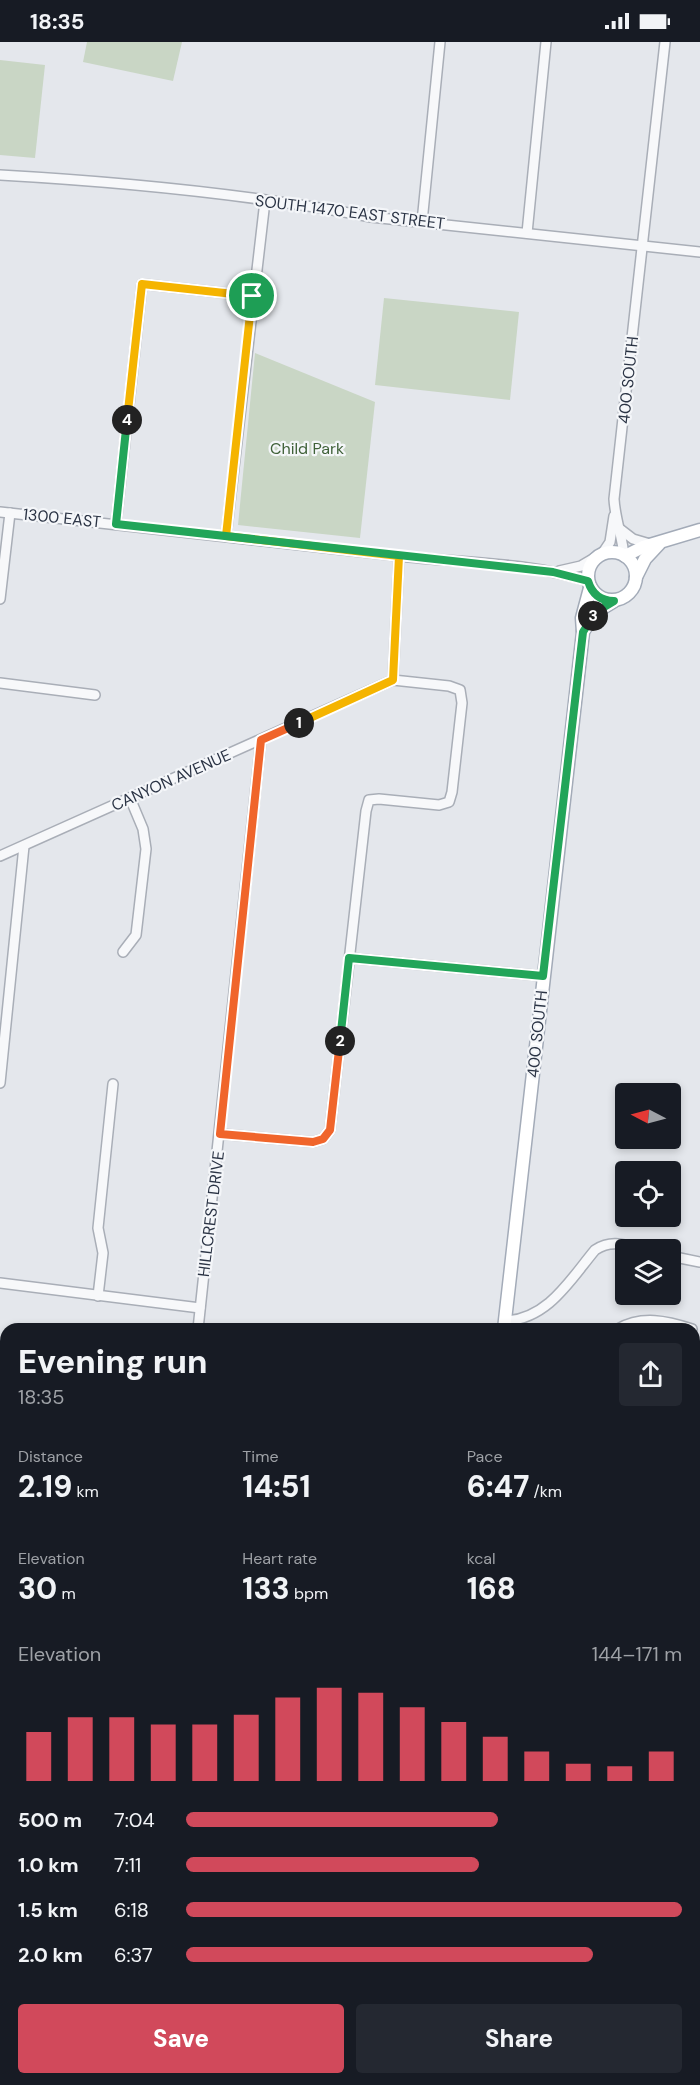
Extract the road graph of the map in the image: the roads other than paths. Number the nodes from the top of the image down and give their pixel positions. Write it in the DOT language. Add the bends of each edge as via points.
graph roads {
  1 [pos="440,42"];
  2 [pos="546,42"];
  3 [pos="664,42"];
  4 [pos="0,175"];
  5 [pos="265,201"];
  6 [pos="423,222"];
  7 [pos="527,233"];
  8 [pos="642,246"];
  9 [pos="700,252"];
  10 [pos="252,296"];
  11 [pos="5,512"];
  12 [pos="615,514"];
  13 [pos="116,524"];
  14 [pos="619,528"];
  15 [pos="700,530"];
  16 [pos="226,536"];
  17 [pos="656,544"];
  18 [pos="600,555"];
  19 [pos="624,555"];
  20 [pos="399,556"];
  21 [pos="553,572"];
  22 [pos="636,578"];
  23 [pos="589,584"];
  24 [pos="0,599"];
  25 [pos="614,601"];
  26 [pos="583,632"];
  27 [pos="393,680"];
  28 [pos="0,683"];
  29 [pos="95,695"];
  30 [pos="261,740"];
  31 [pos="130,798"];
  32 [pos="24,846"];
  33 [pos="0,856"];
  34 [pos="123,952"];
  35 [pos="349,958"];
  36 [pos="543,976"];
  37 [pos="0,1083"];
  38 [pos="113,1084"];
  39 [pos="220,1134"];
  40 [pos="615,1244"];
  41 [pos="681,1258"];
  42 [pos="700,1262"];
  43 [pos="0,1283"];
  44 [pos="98,1296"];
  45 [pos="200,1308"];
  46 [pos="199,1323"];
  47 [pos="505,1323"];
  48 [pos="511,1323"];
  49 [pos="631,1323"];
  50 [pos="674,1323"];
  1 -- 6 [label="street"];
  2 -- 7 [label="street"];
  3 -- 8 [label="street, 400 SOUTH"];
  4 -- 5 [label="street, SOUTH 1470 EAST STREET"];
  5 -- 6 [label="street, SOUTH 1470 EAST STREET"];
  5 -- 10 [label="street"];
  6 -- 7 [label="street, SOUTH 1470 EAST STREET"];
  7 -- 8 [label="street, SOUTH 1470 EAST STREET"];
  8 -- 9 [label="street, SOUTH 1470 EAST STREET"];
  8 -- 12 [label="street, 400 SOUTH"];
  10 -- 13 [label="street" via="142,284"];
  10 -- 16 [label="street"];
  11 -- 13 [label="street, 1300 EAST"];
  11 -- 24 [label="street"];
  12 -- 14 [label="street, 400 SOUTH"];
  12 -- 18 [label="street, 400 SOUTH" via="610,542"];
  13 -- 16 [label="street, 1300 EAST"];
  14 -- 17 [label="street" via="633,539"];
  14 -- 19 [label="street, 400 SOUTH"];
  15 -- 17 [label="main road"];
  16 -- 20 [label="street, 1300 EAST"];
  17 -- 19 [label="main road"];
  17 -- 22 [label="main road"];
  18 -- 19 [label="main road"];
  18 -- 21 [label="street, 1300 EAST" via="581,566"];
  18 -- 23 [label="main road" via="590,566"];
  19 -- 22 [label="main road"];
  20 -- 21 [label="street, 1300 EAST"];
  20 -- 27 [label="street"];
  21 -- 23 [label="street, 1300 EAST"];
  22 -- 25 [label="main road" via="627,596"];
  23 -- 25 [label="main road" via="599,597"];
  23 -- 26 [label="main road, 400 SOUTH"];
  25 -- 26 [label="main road" via="599,610"];
  26 -- 36 [label="main road, 400 SOUTH"];
  27 -- 30 [label="street, CANYON AVENUE"];
  27 -- 35 [label="street" via="460,690 462,703 452,792 449,802 439,805 369,800"];
  28 -- 29 [label="street"];
  30 -- 31 [label="street, CANYON AVENUE"];
  30 -- 39 [label="street, HILLCREST DRIVE"];
  31 -- 32 [label="street, CANYON AVENUE"];
  31 -- 34 [label="street" via="143,829 146,849 136,935"];
  32 -- 33 [label="street, CANYON AVENUE"];
  32 -- 37 [label="street"];
  35 -- 36 [label="street"];
  35 -- 39 [label="street" via="330,1130 323,1139 313,1142"];
  36 -- 47 [label="main road, 400 SOUTH"];
  38 -- 44 [label="street" via="98,1228 103,1253"];
  39 -- 45 [label="street, HILLCREST DRIVE"];
  40 -- 48 [label="street" via="595,1250 546,1306"];
  41 -- 42 [label="street"];
  43 -- 44 [label="street"];
  44 -- 45 [label="street"];
  45 -- 46 [label="street, HILLCREST DRIVE"];
  49 -- 50 [label="street"];
}
